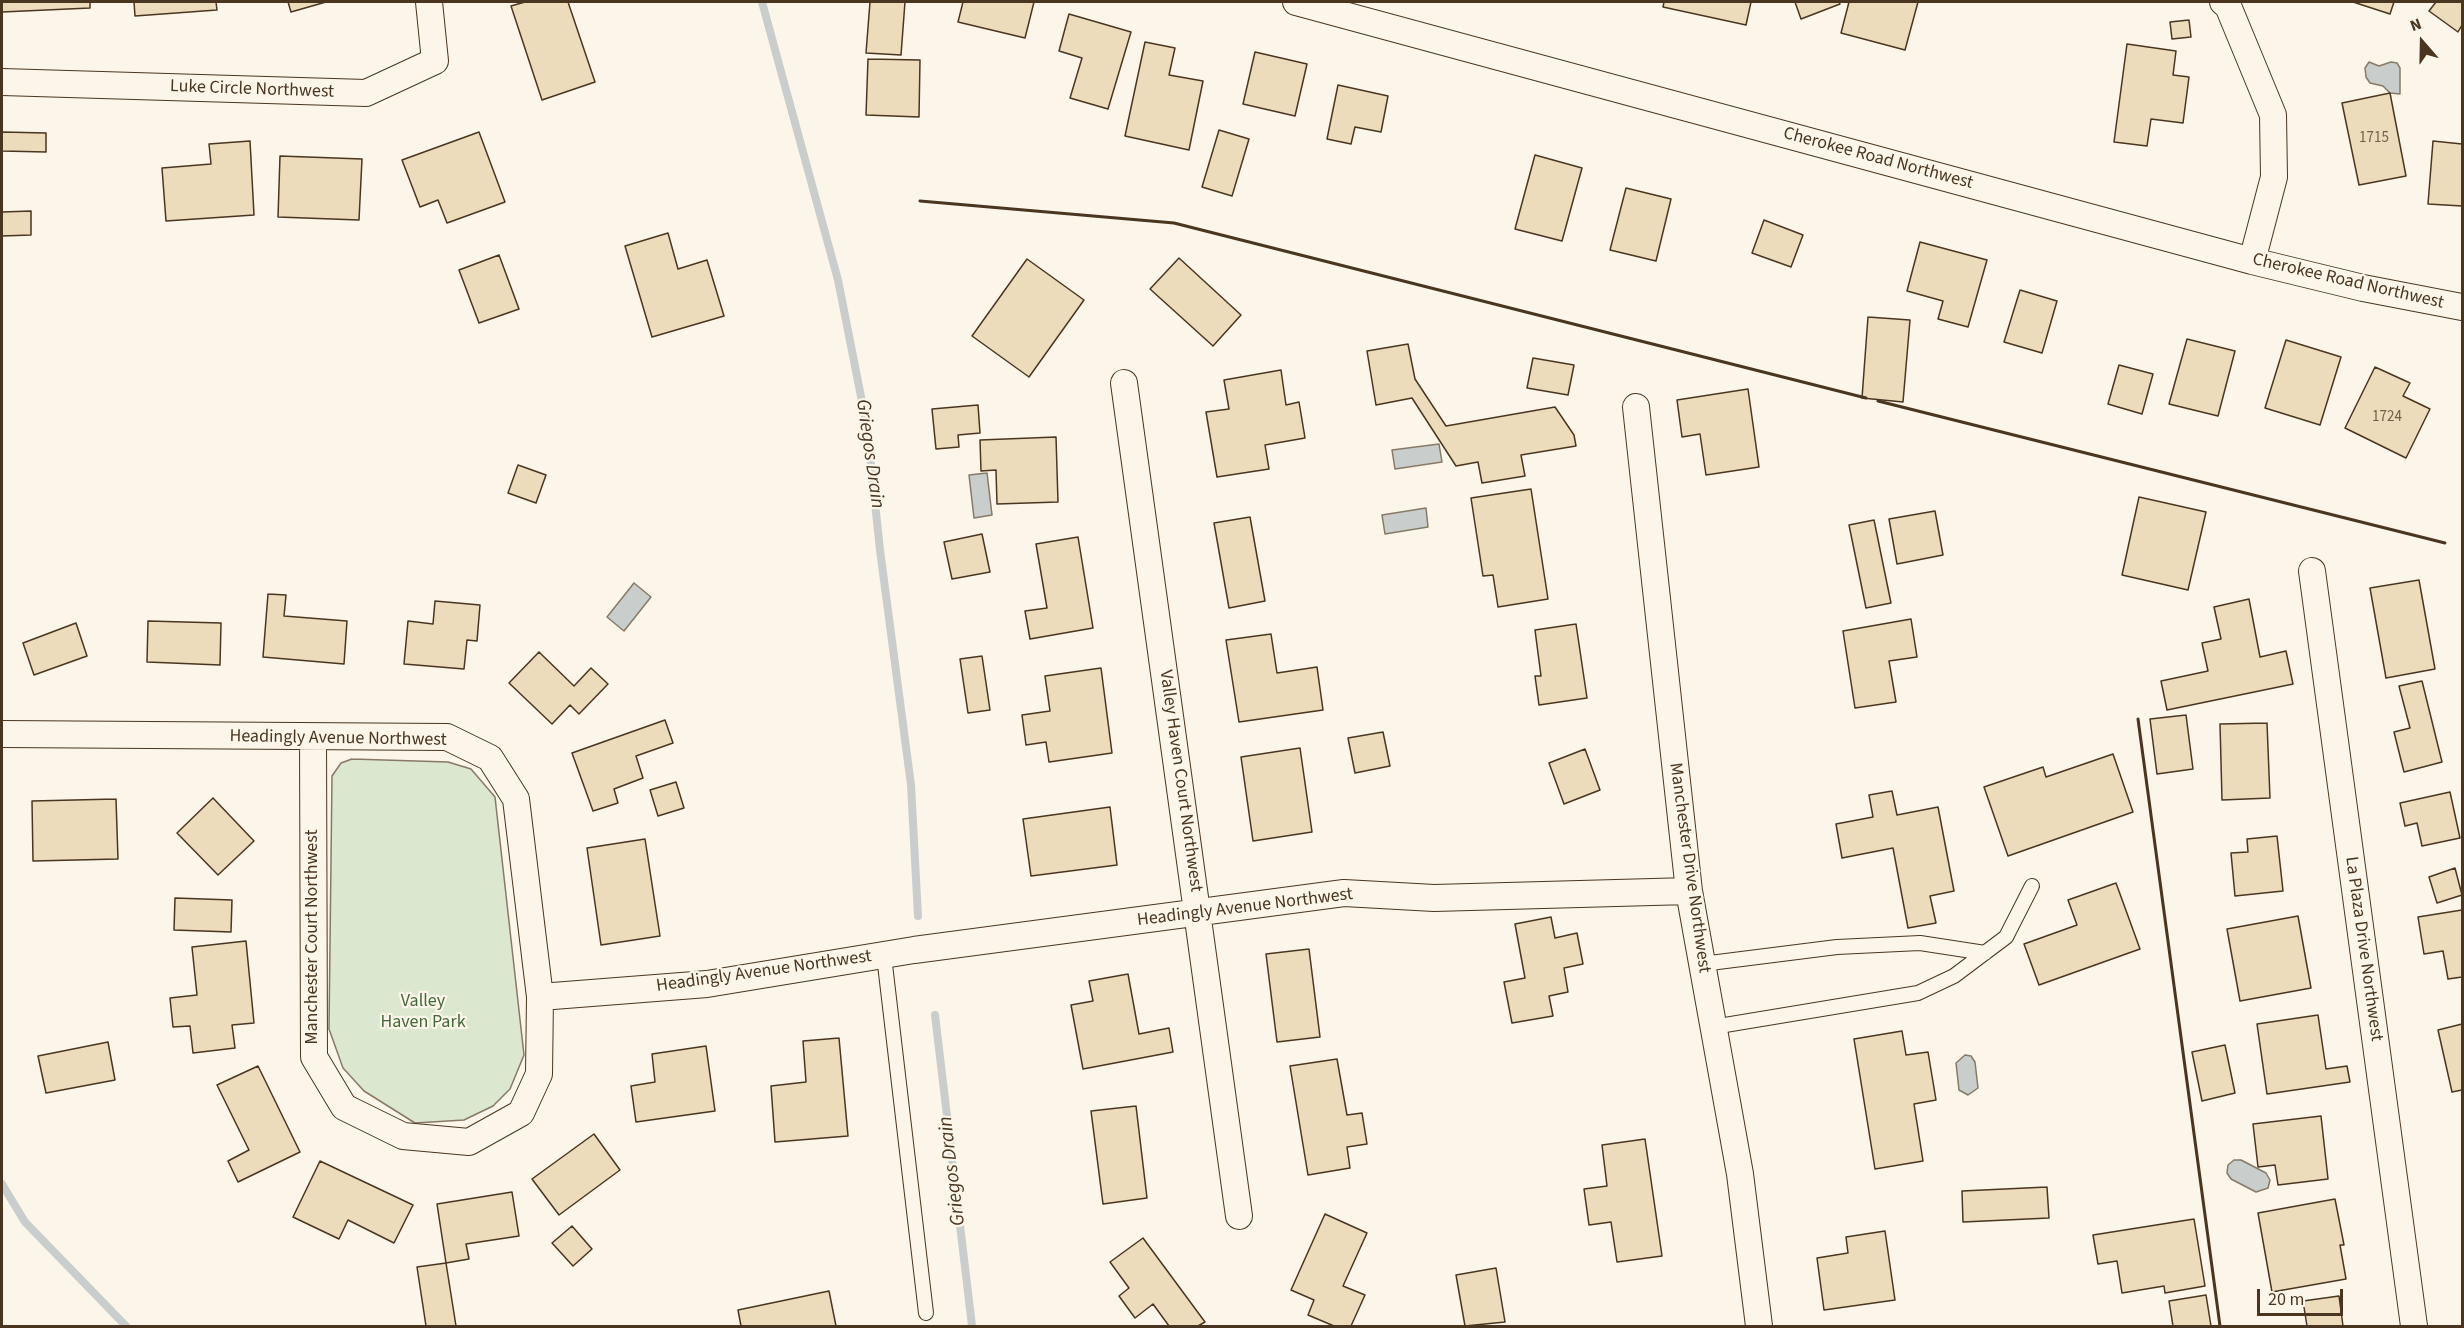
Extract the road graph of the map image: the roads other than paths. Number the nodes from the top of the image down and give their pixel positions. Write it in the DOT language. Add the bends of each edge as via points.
graph roads {
  1 [pos="429,2"];
  2 [pos="1296,2"];
  3 [pos="2223,2"];
  4 [pos="2,82"];
  5 [pos="2252,261"];
  6 [pos="2463,307"];
  7 [pos="1124,383"];
  8 [pos="1636,407"];
  9 [pos="2312,571"];
  10 [pos="2,734"];
  11 [pos="313,736"];
  12 [pos="2032,886"];
  13 [pos="1689,891"];
  14 [pos="1198,913"];
  15 [pos="1985,952"];
  16 [pos="884,956"];
  17 [pos="1702,964"];
  18 [pos="540,997"];
  19 [pos="1713,1027"];
  20 [pos="1239,1216"];
  21 [pos="926,1313"];
  22 [pos="1759,1326"];
  23 [pos="2414,1326"];
  1 -- 4 [label="street, Luke Circle Northwest" via="435,62 366,93"];
  2 -- 5 [label="street, Cherokee Road Northwest"];
  3 -- 5 [label="street" via="2273,115 2274,177"];
  5 -- 6 [label="street, Cherokee Road Northwest"];
  7 -- 14 [label="street, Valley Haven Court Northwest"];
  8 -- 13 [label="street, Manchester Drive Northwest"];
  9 -- 23 [label="street, La Plaza Drive Northwest"];
  10 -- 11 [label="street, Headingly Avenue Northwest"];
  11 -- 18 [label="street, Headingly Avenue Northwest" via="447,737 490,758 516,799"];
  11 -- 18 [label="street, Manchester Court Northwest" via="314,1057 344,1107 404,1136 469,1142 521,1113 539,1074"];
  12 -- 15 [label="lane" via="2006,937"];
  13 -- 14 [label="street, Headingly Avenue Northwest" via="1434,898 1344,893"];
  13 -- 17 [label="street, Manchester Drive Northwest"];
  14 -- 16 [label="street, Headingly Avenue Northwest"];
  14 -- 20 [label="street, Valley Haven Court Northwest"];
  15 -- 17 [label="lane" via="1920,943 1896,944 1837,947"];
  15 -- 19 [label="lane" via="1954,976 1918,993"];
  16 -- 18 [label="street, Headingly Avenue Northwest" via="707,984"];
  16 -- 21 [label="lane"];
  17 -- 19 [label="street, Manchester Drive Northwest"];
  19 -- 22 [label="street, Manchester Drive Northwest" via="1740,1174"];
}
